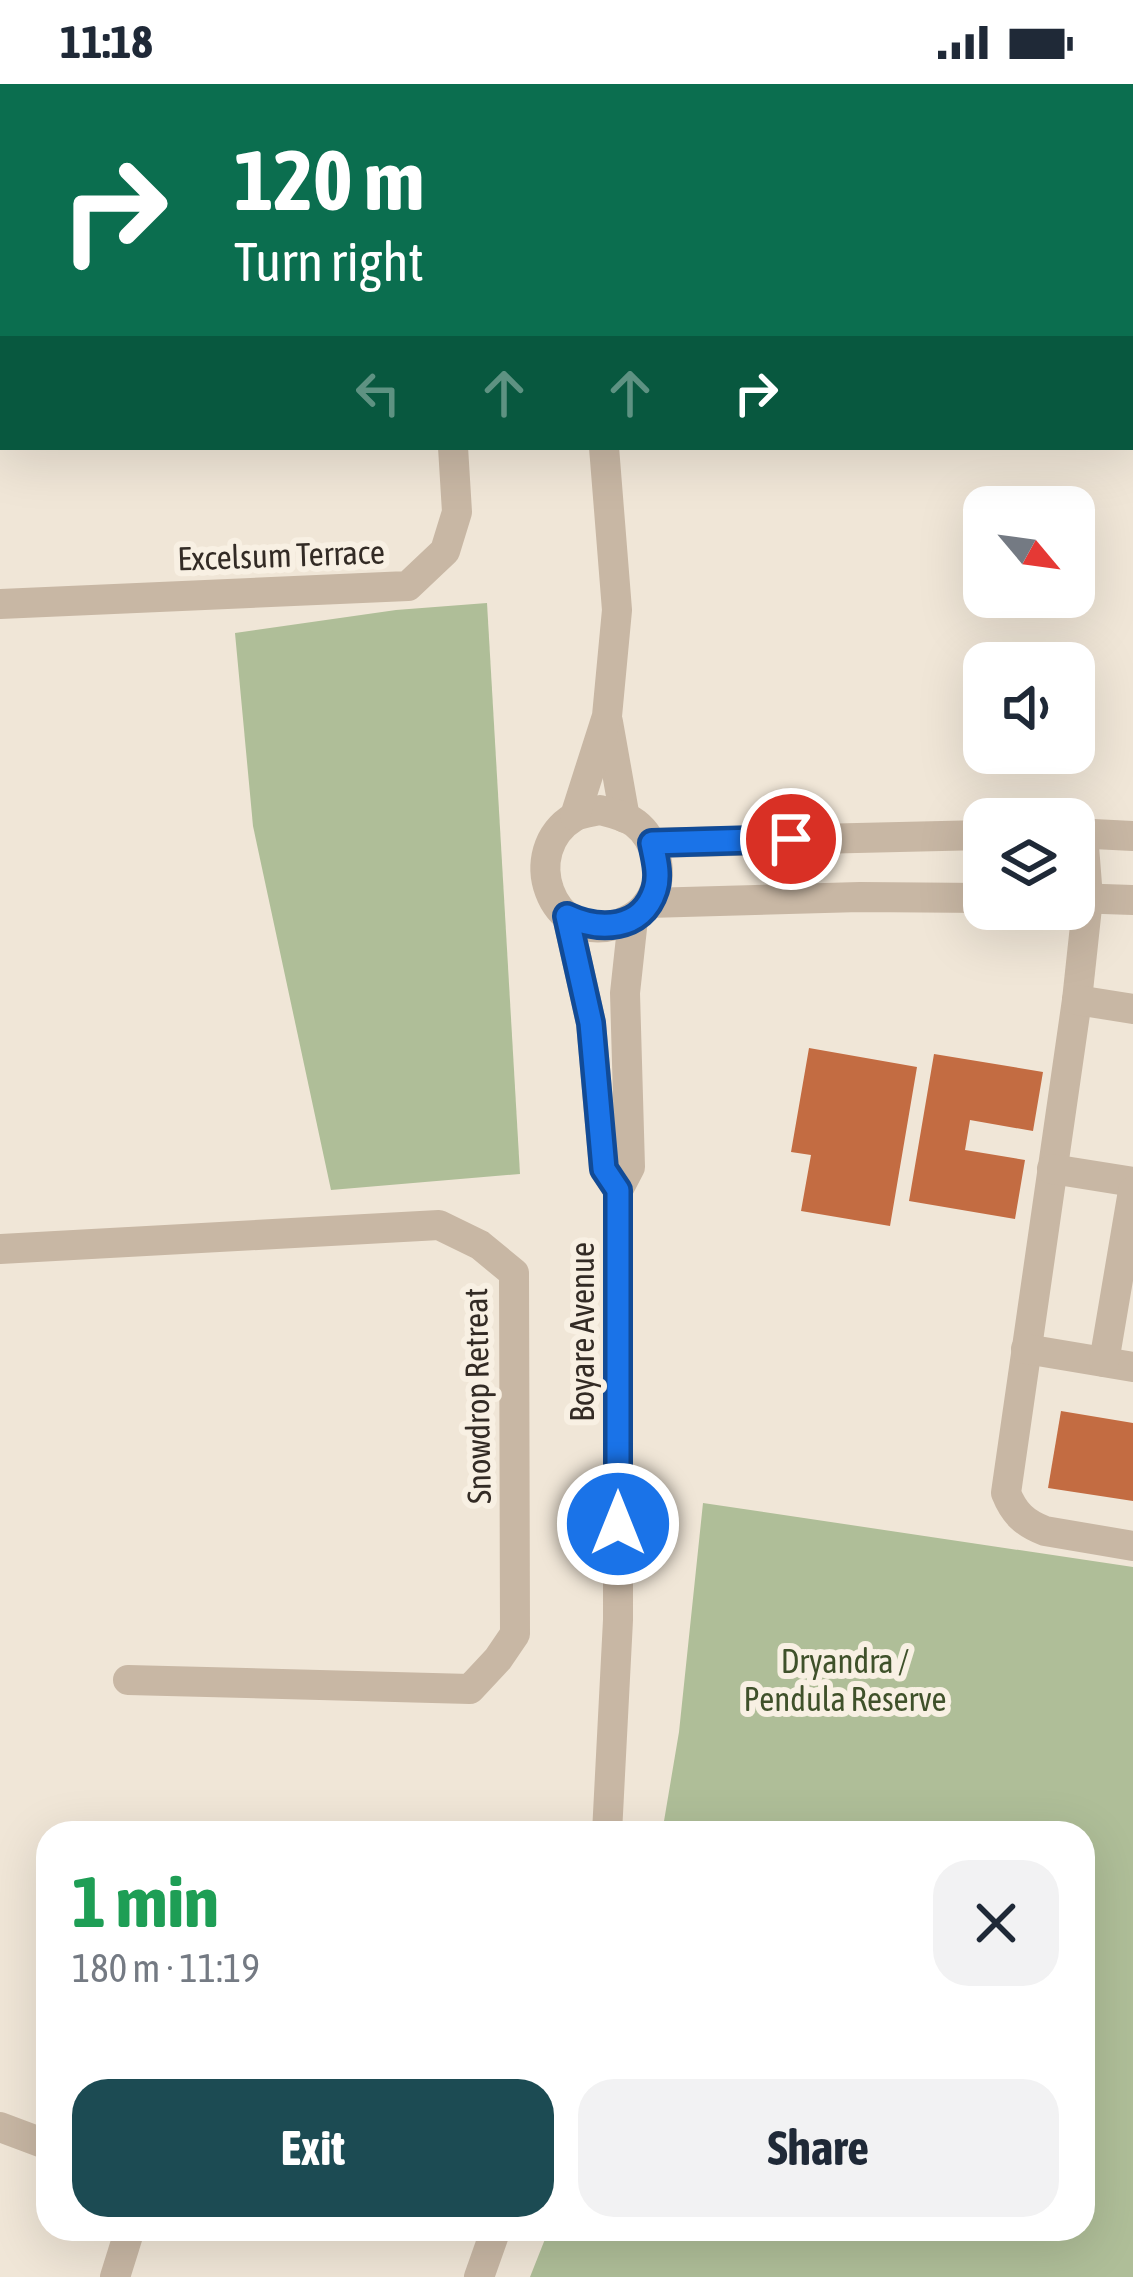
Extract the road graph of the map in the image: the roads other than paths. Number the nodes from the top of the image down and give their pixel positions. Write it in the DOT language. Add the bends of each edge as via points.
graph roads {
  1 [pos="452,450"];
  2 [pos="604,450"];
  3 [pos="0,604"];
  4 [pos="607,716"];
  5 [pos="575,816"];
  6 [pos="625,818"];
  7 [pos="1095,834"];
  8 [pos="963,836"];
  9 [pos="1133,836"];
  10 [pos="652,843"];
  11 [pos="963,898"];
  12 [pos="1095,899"];
  13 [pos="1133,900"];
  14 [pos="640,911"];
  15 [pos="567,916"];
  16 [pos="1080,930"];
  17 [pos="1077,1000"];
  18 [pos="1133,1009"];
  19 [pos="1052,1168"];
  20 [pos="1133,1187"];
  21 [pos="618,1190"];
  22 [pos="0,1250"];
  23 [pos="1026,1348"];
  24 [pos="1119,1364"];
  25 [pos="1133,1546"];
  26 [pos="128,1680"];
  27 [pos="608,1821"];
  28 [pos="0,2127"];
  29 [pos="36,2140"];
  30 [pos="126,2241"];
  31 [pos="116,2277"];
  1 -- 3 [label="street, Excelsum Terrace" via="458,512 446,551 408,586"];
  2 -- 4 [label="street" via="617,610"];
  4 -- 5 [label="street"];
  4 -- 6 [label="street"];
  5 -- 6 [label="street" via="600,810"];
  5 -- 15 [label="street" via="545,861 553,902"];
  6 -- 10 [label="street"];
  7 -- 9 [label="street"];
  8 -- 10 [label="street"];
  10 -- 14 [label="street" via="655,891"];
  11 -- 14 [label="street"];
  12 -- 13 [label="street"];
  14 -- 15 [label="street" via="608,927"];
  14 -- 21 [label="street, Boyare Avenue" via="625,993 630,1167"];
  15 -- 21 [label="street, Boyare Avenue" via="591,1023 604,1169"];
  16 -- 17 [label="street"];
  17 -- 18 [label="street"];
  17 -- 19 [label="street"];
  19 -- 20 [label="street"];
  19 -- 23 [label="street"];
  20 -- 24 [label="street"];
  21 -- 27 [label="street, Boyare Avenue" via="618,1620"];
  22 -- 26 [label="street, Snowdrop Retreat" via="439,1225 514,1273 515,1634 470,1689"];
  23 -- 24 [label="street"];
  23 -- 25 [label="street" via="1006,1493 1011,1507 1045,1531"];
  28 -- 29 [label="street"];
  30 -- 31 [label="street"];
}
